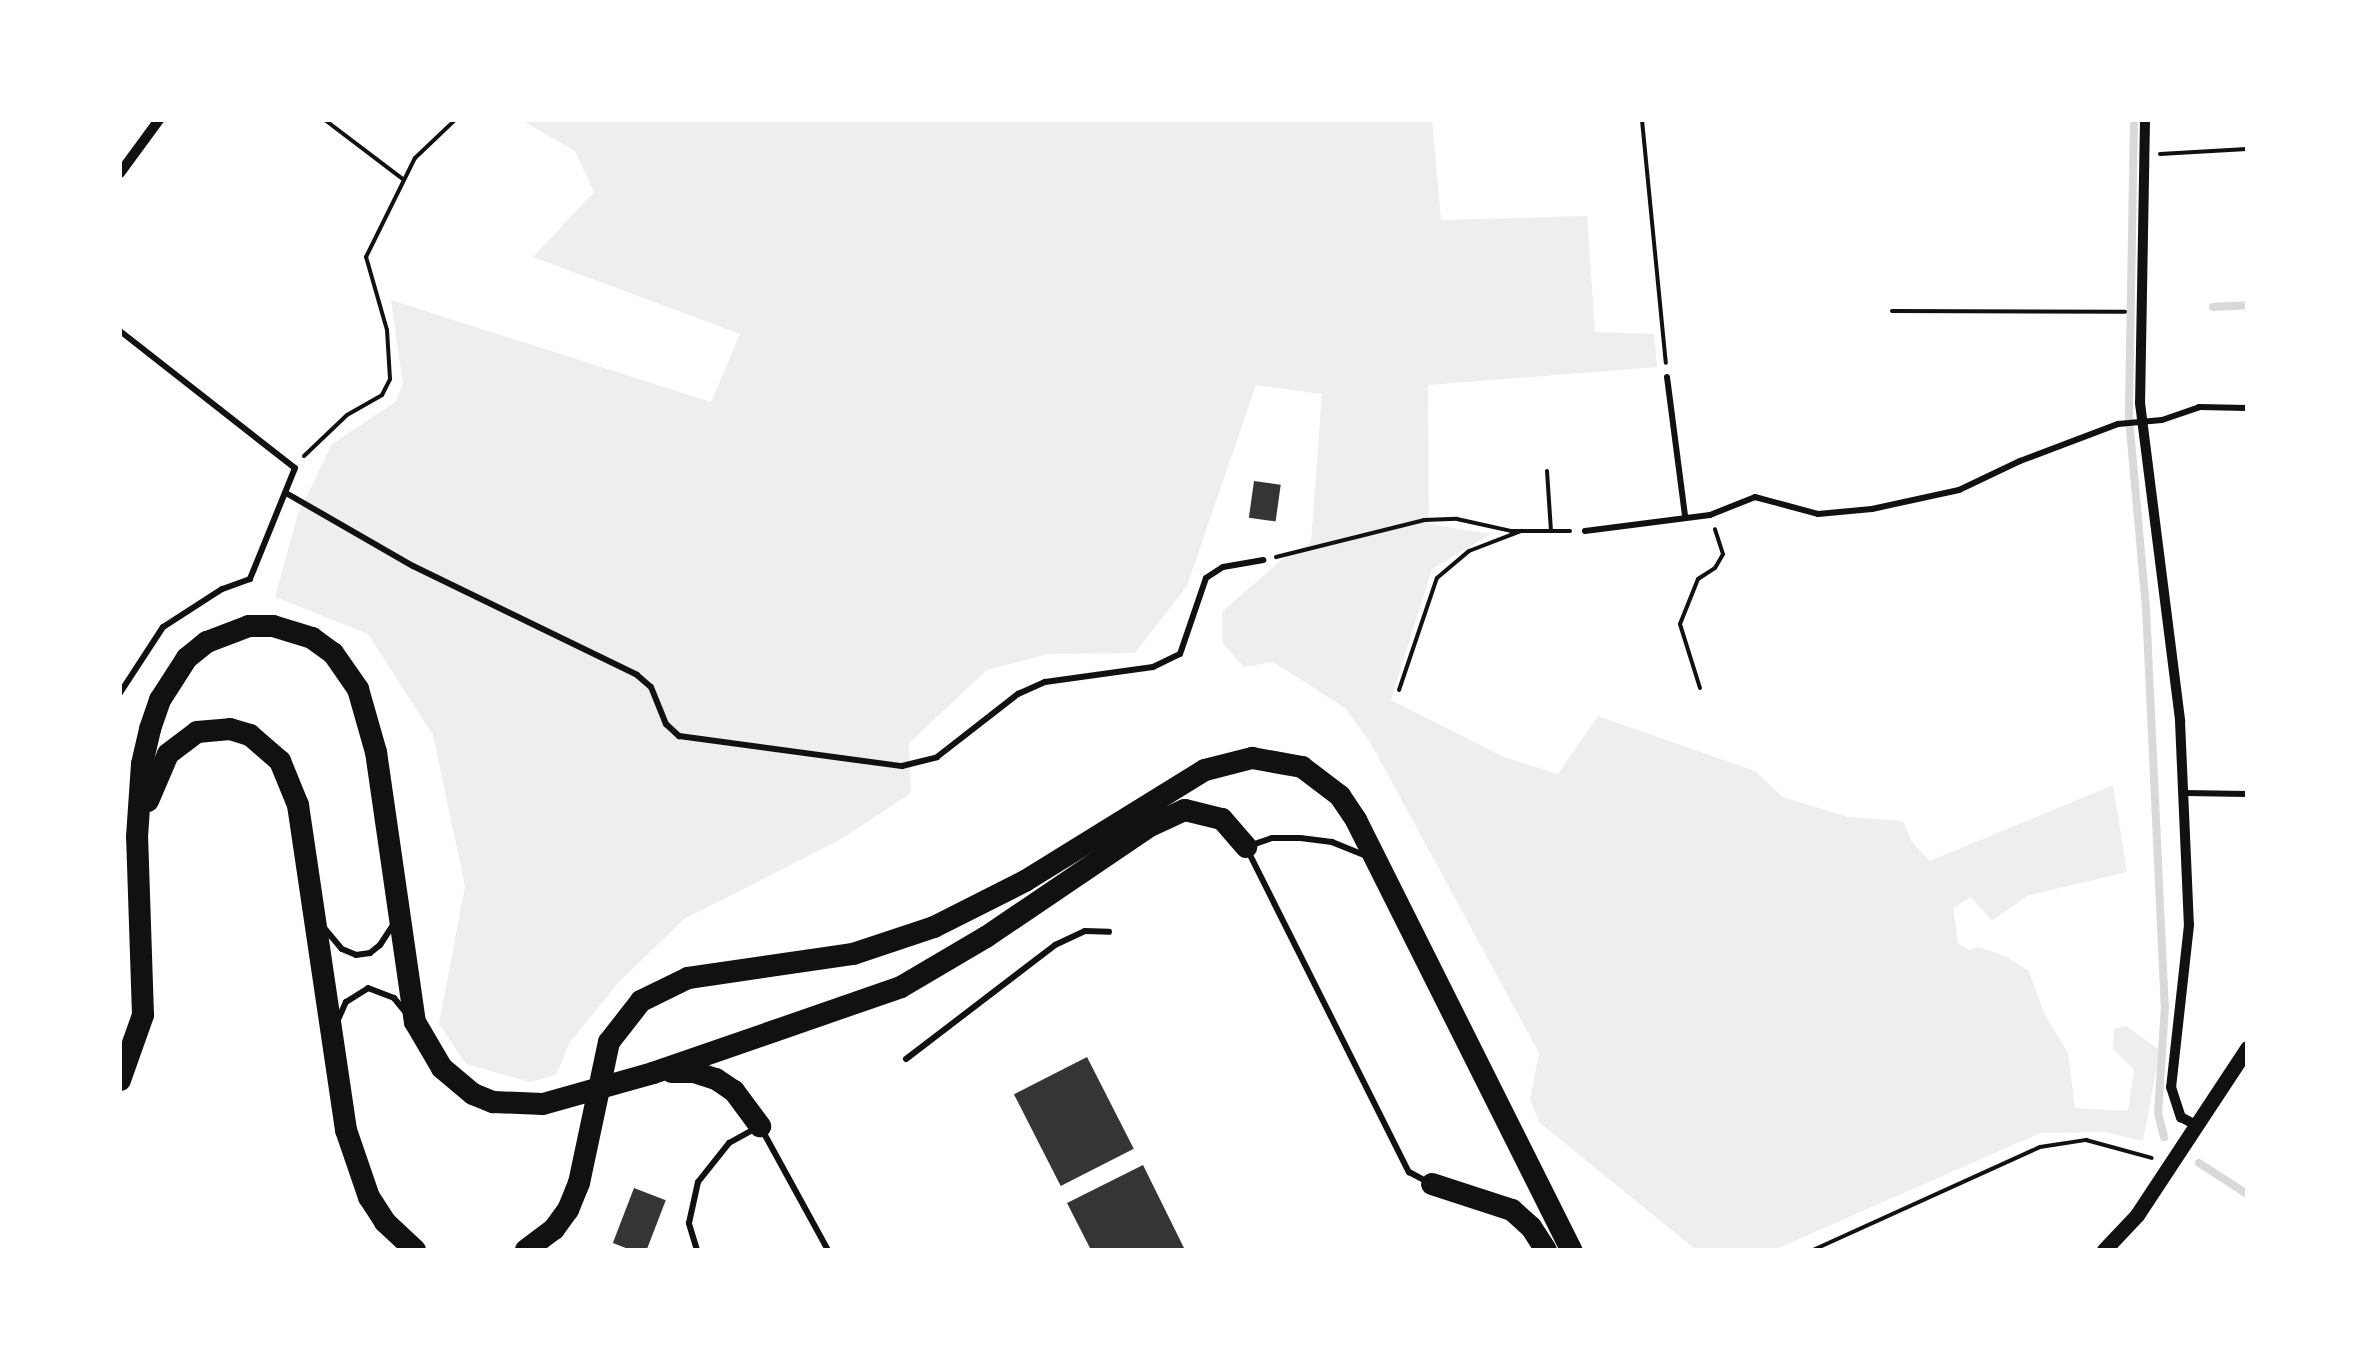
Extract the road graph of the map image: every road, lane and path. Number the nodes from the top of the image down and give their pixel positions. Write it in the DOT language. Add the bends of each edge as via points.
graph roads {
  1 [pos="159,120"];
  2 [pos="324,120"];
  3 [pos="455,120"];
  4 [pos="1642,120"];
  5 [pos="2145,120"];
  6 [pos="2247,149"];
  7 [pos="2145,155"];
  8 [pos="120,173"];
  9 [pos="404,180"];
  10 [pos="1892,311"];
  11 [pos="2140,312"];
  12 [pos="120,331"];
  13 [pos="1667,378"];
  14 [pos="2247,408"];
  15 [pos="2143,421"];
  16 [pos="296,468"];
  17 [pos="1547,471"];
  18 [pos="286,494"];
  19 [pos="1710,515"];
  20 [pos="1685,516"];
  21 [pos="1521,531"];
  22 [pos="1551,531"];
  23 [pos="1585,531"];
  24 [pos="1263,560"];
  25 [pos="1700,688"];
  26 [pos="1399,690"];
  27 [pos="120,694"];
  28 [pos="2185,793"];
  29 [pos="2247,794"];
  30 [pos="137,838"];
  31 [pos="1246,847"];
  32 [pos="1378,864"];
  33 [pos="399,910"];
  34 [pos="316,917"];
  35 [pos="1109,932"];
  36 [pos="414,1022"];
  37 [pos="333,1032"];
  38 [pos="2247,1048"];
  39 [pos="906,1059"];
  40 [pos="653,1072"];
  41 [pos="120,1080"];
  42 [pos="760,1126"];
  43 [pos="2197,1126"];
  44 [pos="2169,1168"];
  45 [pos="1432,1184"];
  46 [pos="414,1247"];
  47 [pos="526,1250"];
  48 [pos="698,1250"];
  49 [pos="828,1250"];
  50 [pos="1546,1250"];
  51 [pos="1572,1250"];
  52 [pos="1813,1250"];
  53 [pos="2104,1250"];
  1 -- 8 [label="street"];
  2 -- 9 [label="path"];
  3 -- 9 [label="path" via="415,158"];
  4 -- 13 [label="path"];
  5 -- 7 [label="street"];
  6 -- 7 [label="path"];
  7 -- 11 [label="street"];
  9 -- 16 [label="path" via="366,257 387,330 390,379 382,395 312,443"];
  10 -- 11 [label="path"];
  11 -- 15 [label="street"];
  12 -- 16 [label="lane"];
  13 -- 20 [label="lane"];
  14 -- 15 [label="lane" via="2198,407"];
  15 -- 19 [label="lane" via="2076,439 1958,490 1872,509 1818,514 1755,497"];
  15 -- 28 [label="street"];
  16 -- 18 [label="lane"];
  17 -- 22 [label="path"];
  18 -- 24 [label="lane" via="413,566 637,675 679,736 902,766 937,757 1018,694 1046,682 1154,668 1180,654 1206,578"];
  18 -- 27 [label="lane" via="250,579 163,626"];
  19 -- 20 [label="lane"];
  19 -- 25 [label="path" via="1723,554 1698,579 1680,624"];
  20 -- 23 [label="lane"];
  21 -- 22 [label="path"];
  21 -- 24 [label="path" via="1424,520"];
  21 -- 26 [label="path" via="1469,551 1437,578"];
  22 -- 23 [label="path"];
  28 -- 29 [label="lane"];
  28 -- 43 [label="street" via="2188,968 2171,1087 2181,1117"];
  30 -- 33 [label="highway" via="142,764 172,678 187,658 227,632 249,626 291,630 333,653 358,689 376,752"];
  30 -- 34 [label="highway" via="158,770 181,741 213,729 250,736 266,746 290,781"];
  30 -- 41 [label="highway" via="143,1015"];
  31 -- 32 [label="lane" via="1272,838 1332,842"];
  31 -- 40 [label="highway" via="1222,819 1185,810 901,987"];
  31 -- 45 [label="lane" via="1409,1172"];
  32 -- 47 [label="highway" via="1356,820 1322,780 1279,760 1230,763 1179,784 1024,882 934,928 854,954 688,978 641,1001 623,1018 610,1042 568,1210"];
  32 -- 51 [label="highway"];
  33 -- 34 [label="lane" via="370,953 356,954 331,939"];
  33 -- 36 [label="highway"];
  34 -- 37 [label="highway"];
  35 -- 39 [label="lane" via="1085,931 1055,945"];
  36 -- 37 [label="lane" via="394,998 368,988 346,1002"];
  36 -- 40 [label="highway" via="442,1068 494,1102 542,1104"];
  37 -- 46 [label="highway" via="356,1166 369,1196"];
  38 -- 43 [label="street"];
  40 -- 42 [label="highway" via="716,1079"];
  42 -- 48 [label="lane" via="730,1143 698,1182 689,1223"];
  42 -- 49 [label="lane"];
  43 -- 44 [label="street"];
  44 -- 52 [label="path" via="2086,1140 2040,1148"];
  44 -- 53 [label="street"];
  45 -- 50 [label="highway" via="1512,1210"];
}
